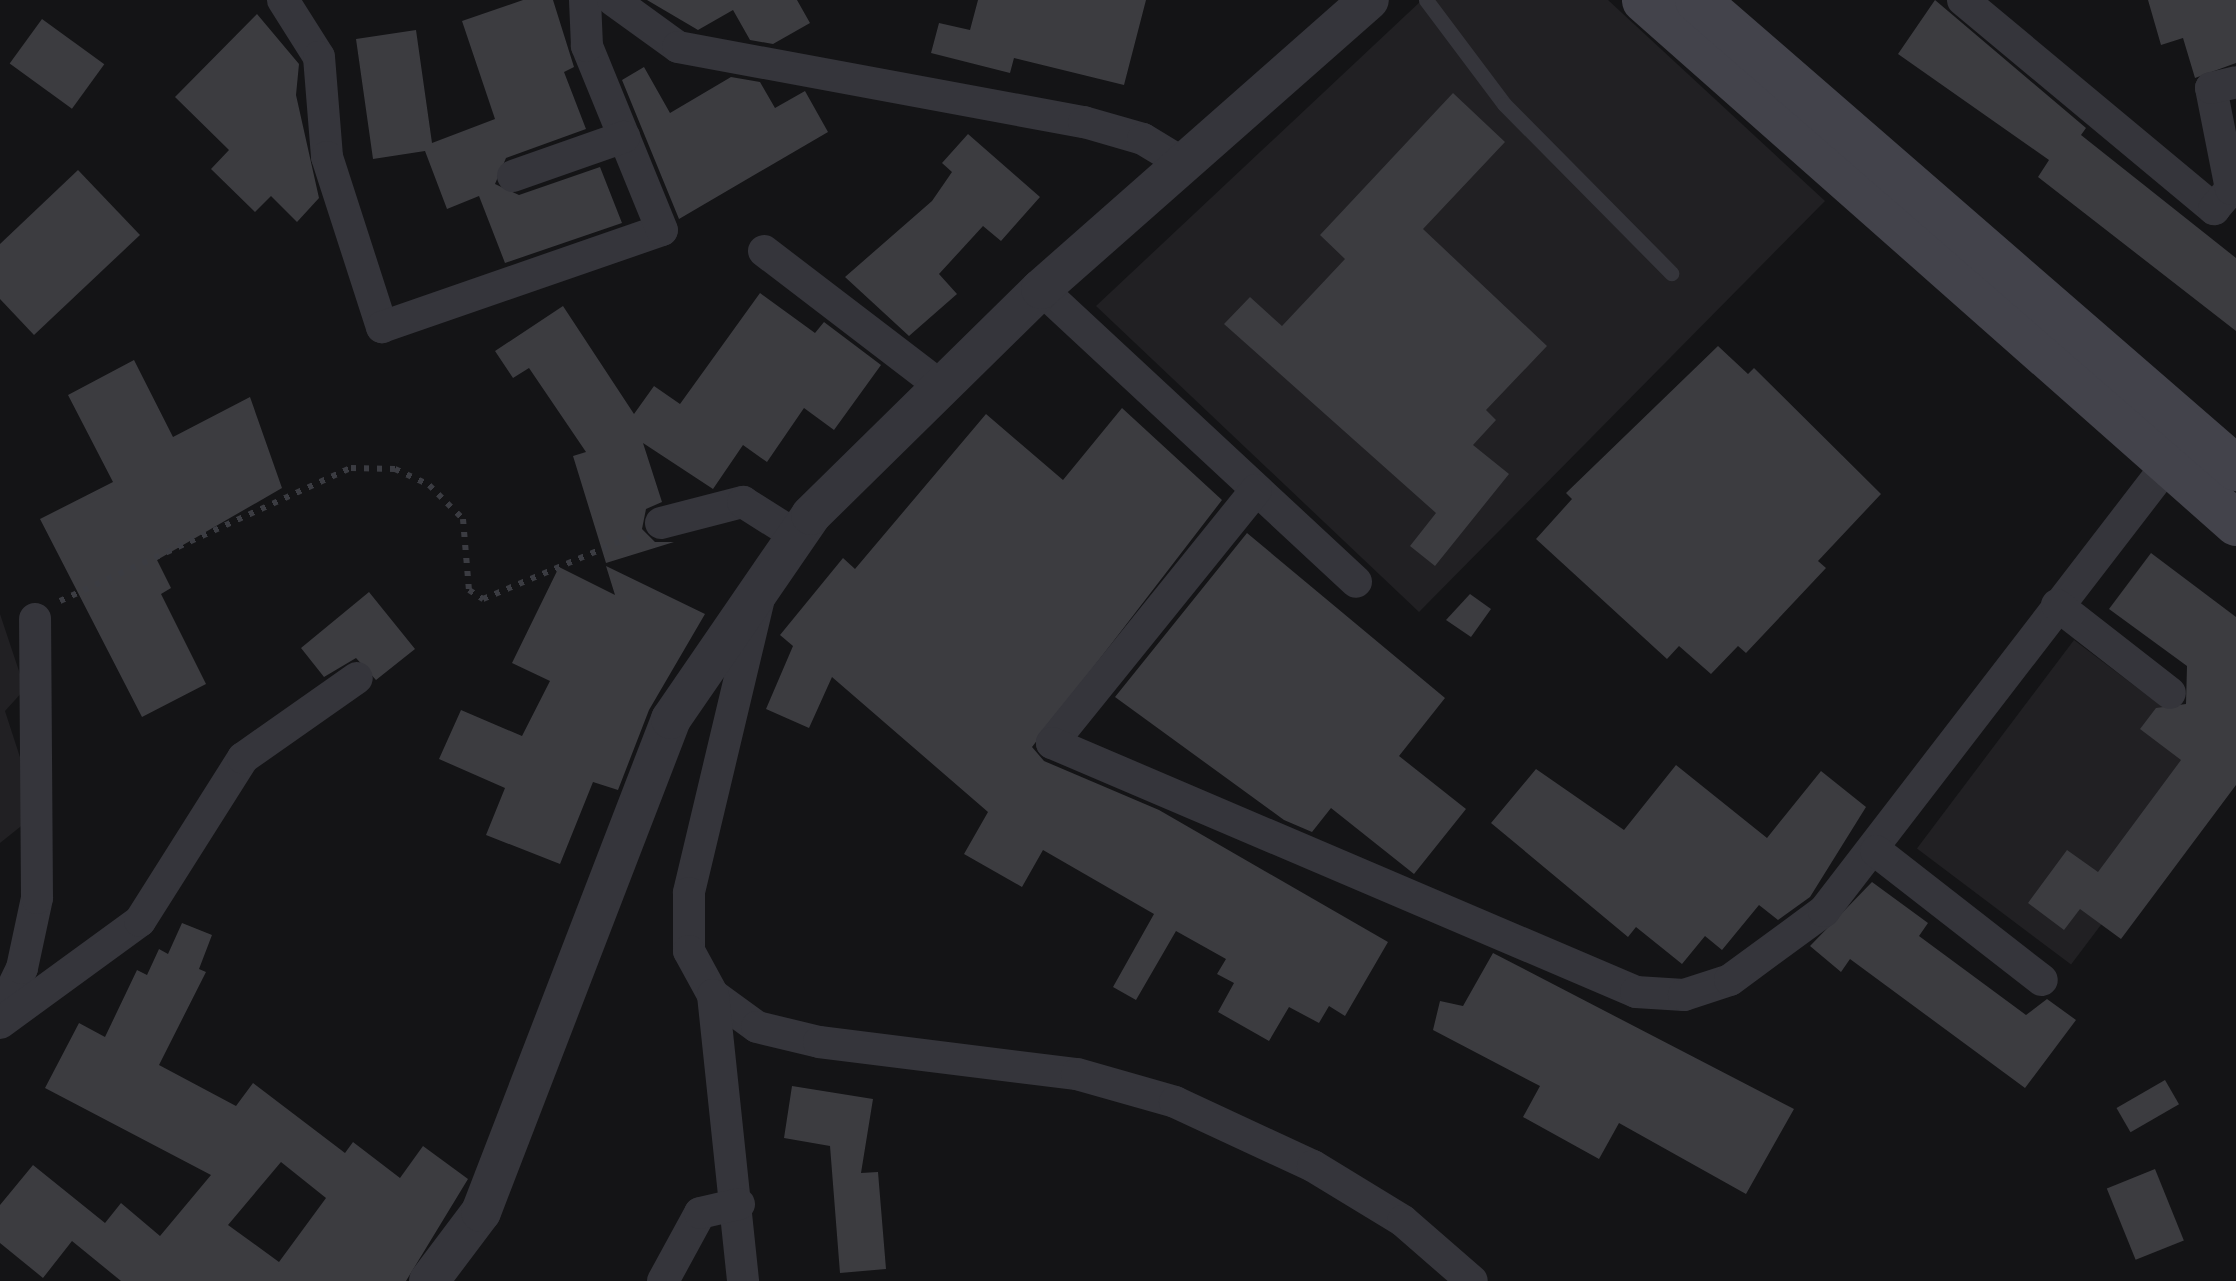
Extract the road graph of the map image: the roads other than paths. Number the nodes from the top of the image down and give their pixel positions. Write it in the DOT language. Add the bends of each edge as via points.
graph roads {
  1 [pos="283,0"];
  2 [pos="585,0"];
  3 [pos="613,0"];
  4 [pos="1368,0"];
  5 [pos="1426,0"];
  6 [pos="1644,0"];
  7 [pos="1698,0"];
  8 [pos="1963,0"];
  9 [pos="2228,93"];
  10 [pos="624,137"];
  11 [pos="1186,166"];
  12 [pos="513,176"];
  13 [pos="764,251"];
  14 [pos="1671,273"];
  15 [pos="1041,289"];
  16 [pos="938,384"];
  17 [pos="2141,410"];
  18 [pos="2168,464"];
  19 [pos="2236,468"];
  20 [pos="1256,490"];
  21 [pos="661,522"];
  22 [pos="2236,523"];
  23 [pos="798,536"];
  24 [pos="1356,582"];
  25 [pos="761,589"];
  26 [pos="2057,605"];
  27 [pos="34,619"];
  28 [pos="356,678"];
  29 [pos="2170,693"];
  30 [pos="1876,851"];
  31 [pos="2042,980"];
  32 [pos="713,995"];
  33 [pos="0,1013"];
  34 [pos="0,1024"];
  35 [pos="739,1204"];
  36 [pos="429,1281"];
  37 [pos="663,1281"];
  38 [pos="742,1281"];
  39 [pos="1472,1281"];
  1 -- 10 [label="street" via="319,57 327,157 382,328 662,230"];
  2 -- 10 [label="street" via="588,46"];
  3 -- 11 [label="street" via="678,47 1084,122 1143,139"];
  4 -- 11 [label="street"];
  5 -- 14 [label="lane" via="1504,104"];
  6 -- 17 [label="main road"];
  7 -- 17 [label="main road"];
  8 -- 9 [label="street" via="2214,210 2231,189"];
  10 -- 12 [label="street"];
  11 -- 15 [label="street"];
  13 -- 16 [label="street"];
  15 -- 16 [label="street"];
  15 -- 20 [label="street"];
  16 -- 23 [label="street"];
  17 -- 18 [label="main road"];
  17 -- 19 [label="main road"];
  18 -- 22 [label="main road"];
  18 -- 26 [label="street"];
  20 -- 24 [label="street"];
  20 -- 30 [label="street" via="1052,742 1636,992 1684,995 1730,980 1824,911"];
  21 -- 23 [label="street" via="743,502"];
  23 -- 25 [label="street"];
  25 -- 32 [label="street" via="688,894 689,951"];
  25 -- 36 [label="street" via="671,720 481,1212"];
  26 -- 29 [label="street"];
  26 -- 30 [label="street"];
  27 -- 33 [label="street" via="43,800 37,898 22,968"];
  28 -- 34 [label="street" via="243,758 140,921"];
  30 -- 31 [label="street"];
  32 -- 35 [label="street"];
  32 -- 39 [label="street" via="756,1026 819,1042 1077,1074 1175,1102 1313,1166 1404,1221"];
  35 -- 37 [label="street" via="700,1212"];
  35 -- 38 [label="street"];
}
